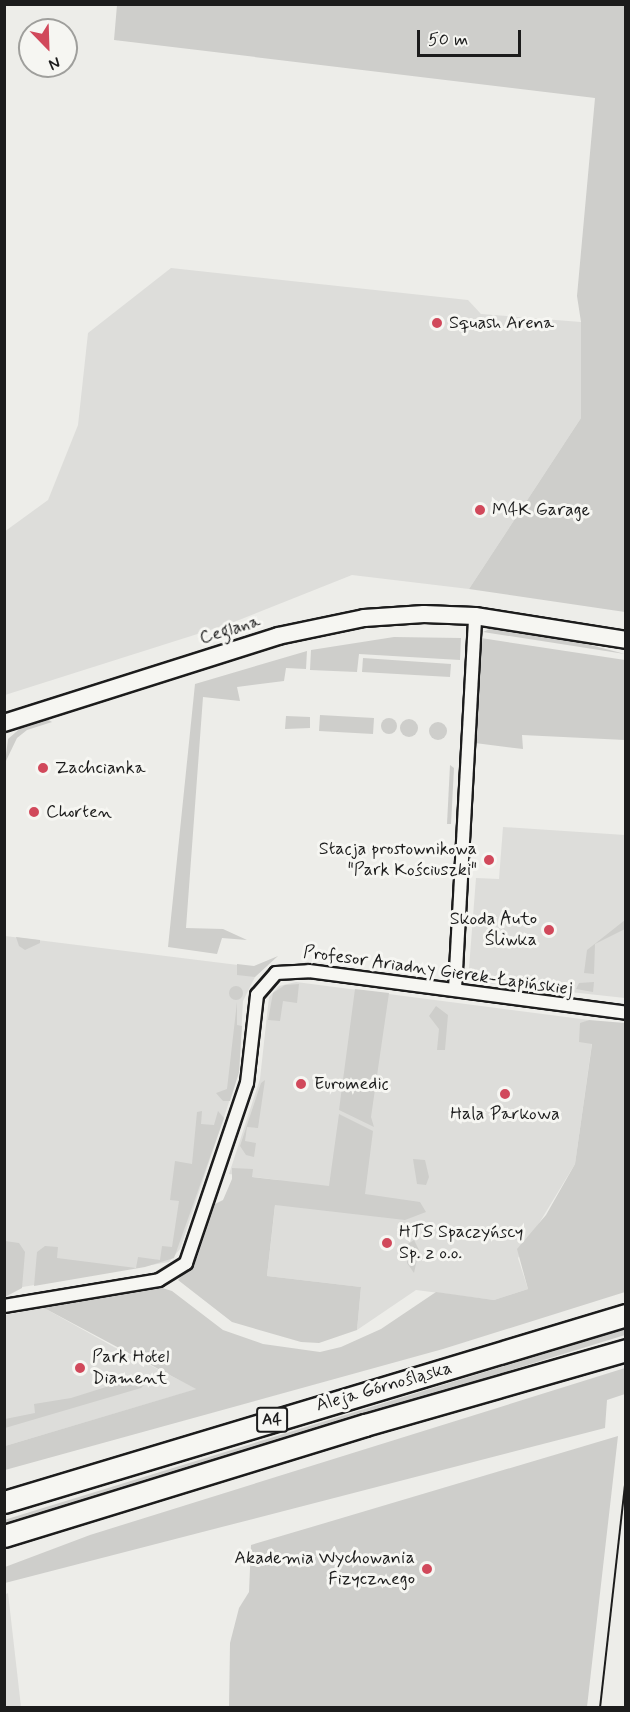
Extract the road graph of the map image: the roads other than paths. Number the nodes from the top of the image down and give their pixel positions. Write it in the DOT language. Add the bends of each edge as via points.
graph roads {
  1 [pos="475,616"];
  2 [pos="626,640"];
  3 [pos="4,723"];
  4 [pos="456,989"];
  5 [pos="626,1013"];
  6 [pos="4,1306"];
  7 [pos="626,1315"];
  8 [pos="626,1350"];
  9 [pos="91,1475"];
  10 [pos="4,1488"];
  11 [pos="4,1502"];
  12 [pos="4,1536"];
  1 -- 2 [label="street, Ceglana"];
  1 -- 3 [label="street, Ceglana" via="400,615 322,625"];
  1 -- 4 [label="street"];
  4 -- 5 [label="street, Profesor Ariadny Gierek-Łapińskiej"];
  4 -- 6 [label="street, Profesor Ariadny Gierek-Łapińskiej" via="293,970 273,975 257,995 247,1083 186,1263 159,1280"];
  7 -- 9 [label="highway, Aleja Górnośląska / A4"];
  8 -- 12 [label="highway, Aleja Górnośląska / A4"];
  9 -- 10 [label="highway"];
  9 -- 11 [label="highway, Aleja Górnośląska / A4"];
}
